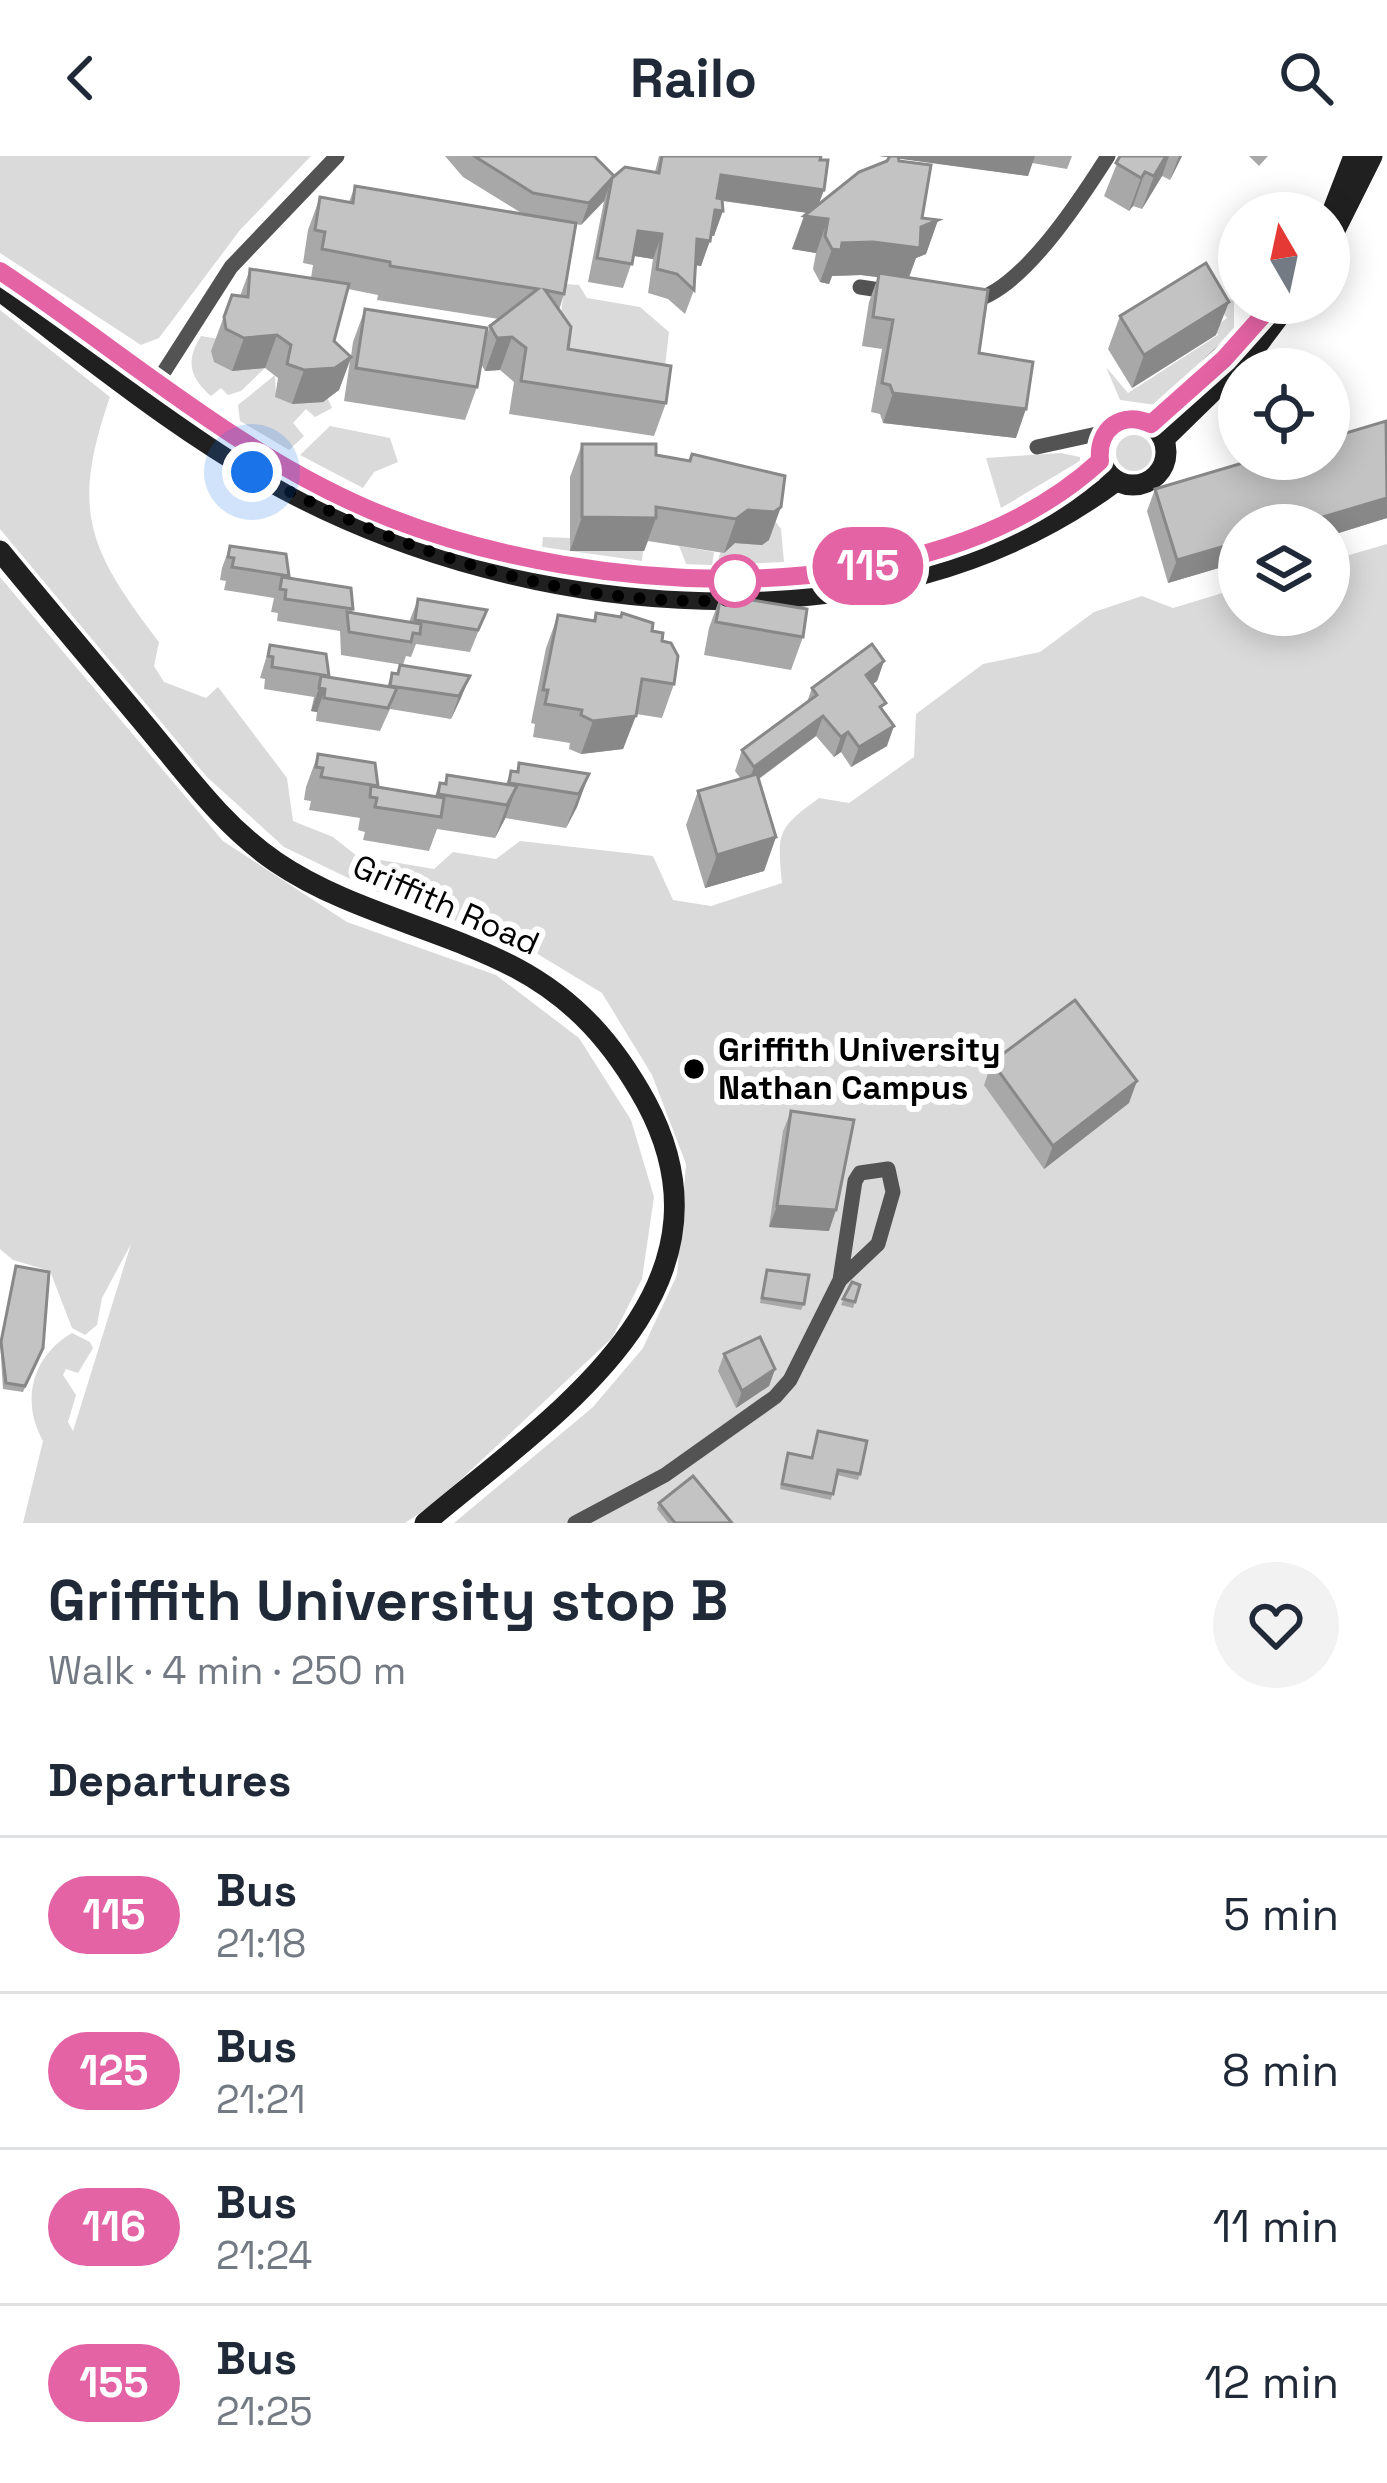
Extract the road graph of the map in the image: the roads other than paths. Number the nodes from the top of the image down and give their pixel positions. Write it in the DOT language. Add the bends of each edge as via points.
graph roads {
  1 [pos="337,156"];
  2 [pos="1108,156"];
  3 [pos="1354,156"];
  4 [pos="1372,156"];
  5 [pos="1340,192"];
  6 [pos="1350,200"];
  7 [pos="0,271"];
  8 [pos="860,287"];
  9 [pos="0,291"];
  10 [pos="920,296"];
  11 [pos="959,302"];
  12 [pos="1255,324"];
  13 [pos="1273,324"];
  14 [pos="158,381"];
  15 [pos="1106,431"];
  16 [pos="1157,431"];
  17 [pos="1099,458"];
  18 [pos="1116,481"];
  19 [pos="0,551"];
  20 [pos="840,1280"];
  21 [pos="425,1523"];
  22 [pos="575,1523"];
  1 -- 14 [label="street" via="232,267"];
  2 -- 11 [label="street" via="1023,266 991,295"];
  3 -- 5 [label="street"];
  4 -- 6 [label="street"];
  7 -- 14 [label="street"];
  8 -- 10 [label="street"];
  9 -- 18 [label="street" via="218,450 286,490 439,556 593,592 704,602 897,579 1019,535"];
  12 -- 16 [label="street"];
  13 -- 16 [label="street" via="1250,355"];
  14 -- 17 [label="street" via="284,465 388,517 488,550 651,577 713,582 883,562 952,544 1059,491"];
  15 -- 16 [label="street" via="1123,420"];
  15 -- 17 [label="street"];
  15 -- 17 [label="street" via="1037,447"];
  16 -- 18 [label="street" via="1165,463 1155,476 1136,485"];
  17 -- 18 [label="street"];
  19 -- 21 [label="street, Griffith Road" via="229,825 278,864 517,968 579,1009 621,1056 653,1117 673,1195 649,1306 582,1390"];
  20 -- 20 [label="street" via="860,1173 888,1169 893,1192 878,1244"];
  20 -- 22 [label="street" via="775,1397 665,1475"];
}
